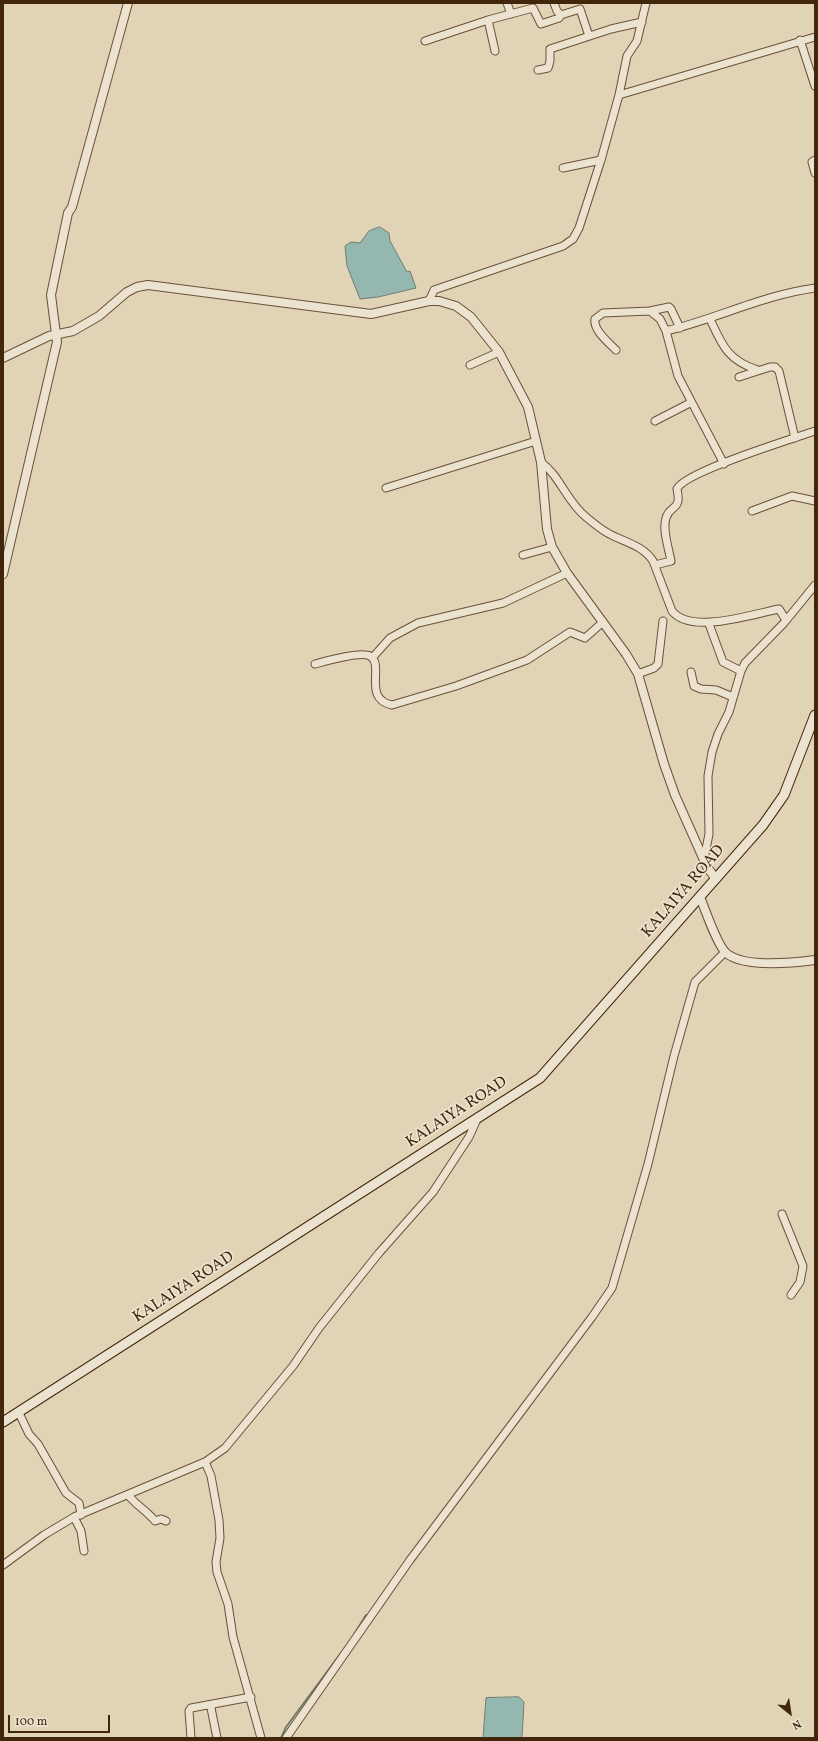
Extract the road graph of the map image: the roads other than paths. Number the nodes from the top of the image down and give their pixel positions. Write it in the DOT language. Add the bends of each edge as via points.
graph roads {
  1 [pos="128,3"];
  2 [pos="507,3"];
  3 [pos="554,3"];
  4 [pos="646,3"];
  5 [pos="511,14"];
  6 [pos="561,15"];
  7 [pos="488,20"];
  8 [pos="642,22"];
  9 [pos="588,36"];
  10 [pos="815,37"];
  11 [pos="800,40"];
  12 [pos="425,41"];
  13 [pos="495,51"];
  14 [pos="538,70"];
  15 [pos="815,86"];
  16 [pos="619,95"];
  17 [pos="601,160"];
  18 [pos="815,160"];
  19 [pos="563,168"];
  20 [pos="815,173"];
  21 [pos="815,288"];
  22 [pos="429,301"];
  23 [pos="650,311"];
  24 [pos="710,319"];
  25 [pos="680,328"];
  26 [pos="666,331"];
  27 [pos="56,335"];
  28 [pos="616,350"];
  29 [pos="499,352"];
  30 [pos="3,358"];
  31 [pos="470,366"];
  32 [pos="758,370"];
  33 [pos="739,377"];
  34 [pos="690,403"];
  35 [pos="655,421"];
  36 [pos="815,431"];
  37 [pos="795,438"];
  38 [pos="536,441"];
  39 [pos="541,462"];
  40 [pos="724,464"];
  41 [pos="386,488"];
  42 [pos="815,501"];
  43 [pos="752,511"];
  44 [pos="552,546"];
  45 [pos="523,555"];
  46 [pos="655,565"];
  47 [pos="567,573"];
  48 [pos="3,574"];
  49 [pos="815,585"];
  50 [pos="786,620"];
  51 [pos="663,621"];
  52 [pos="603,622"];
  53 [pos="709,624"];
  54 [pos="373,658"];
  55 [pos="315,664"];
  56 [pos="740,671"];
  57 [pos="691,672"];
  58 [pos="638,674"];
  59 [pos="733,697"];
  60 [pos="815,715"];
  61 [pos="704,859"];
  62 [pos="716,879"];
  63 [pos="700,897"];
  64 [pos="725,952"];
  65 [pos="815,960"];
  66 [pos="478,1117"];
  67 [pos="782,1214"];
  68 [pos="791,1295"];
  69 [pos="19,1413"];
  70 [pos="3,1422"];
  71 [pos="205,1462"];
  72 [pos="128,1495"];
  73 [pos="77,1516"];
  74 [pos="166,1521"];
  75 [pos="84,1551"];
  76 [pos="3,1565"];
  77 [pos="251,1697"];
  78 [pos="212,1705"];
  79 [pos="191,1738"];
  80 [pos="217,1738"];
  81 [pos="261,1738"];
  82 [pos="286,1738"];
  1 -- 27 [label="street" via="68,213 53,281 51,295"];
  2 -- 5 [label="street"];
  3 -- 6 [label="street" via="556,11"];
  4 -- 8 [label="street"];
  5 -- 6 [label="street" via="533,8 541,24"];
  5 -- 7 [label="street"];
  6 -- 9 [label="street" via="580,9"];
  7 -- 12 [label="street"];
  7 -- 13 [label="street"];
  8 -- 9 [label="street"];
  8 -- 16 [label="street" via="637,41 627,56"];
  9 -- 14 [label="street" via="550,49 548,68"];
  10 -- 11 [label="street"];
  11 -- 15 [label="street"];
  11 -- 16 [label="street"];
  16 -- 17 [label="street"];
  17 -- 19 [label="street"];
  17 -- 22 [label="street" via="573,239 563,246 434,290"];
  18 -- 20 [label="street" via="812,162"];
  21 -- 24 [label="street" via="766,299"];
  22 -- 27 [label="street" via="371,314 148,284 127,292 99,316 73,331"];
  22 -- 29 [label="street" via="450,304 471,317"];
  23 -- 25 [label="street" via="669,307"];
  23 -- 26 [label="street" via="660,319"];
  23 -- 28 [label="street" via="603,313 594,319 603,337"];
  24 -- 25 [label="street"];
  24 -- 32 [label="street" via="719,340 733,359"];
  25 -- 26 [label="street"];
  26 -- 34 [label="street" via="678,376"];
  27 -- 30 [label="street" via="34,342"];
  27 -- 48 [label="street" via="57,342"];
  29 -- 31 [label="street"];
  29 -- 38 [label="street" via="528,407"];
  32 -- 33 [label="street"];
  32 -- 37 [label="street" via="775,367 779,371"];
  34 -- 35 [label="street"];
  34 -- 40 [label="street"];
  36 -- 37 [label="street"];
  37 -- 40 [label="street" via="775,443"];
  38 -- 39 [label="street"];
  38 -- 41 [label="street"];
  39 -- 44 [label="street" via="547,529"];
  39 -- 46 [label="street" via="548,467 569,499 584,516 606,532 642,549"];
  40 -- 46 [label="street" via="694,475 678,486 678,505 666,516 665,524 671,561"];
  42 -- 43 [label="street" via="792,496"];
  44 -- 45 [label="street"];
  44 -- 47 [label="street"];
  46 -- 53 [label="street" via="672,611 677,617"];
  47 -- 52 [label="street"];
  47 -- 54 [label="street" via="503,603 418,623 390,638"];
  49 -- 50 [label="street"];
  50 -- 53 [label="street" via="779,609"];
  50 -- 56 [label="street"];
  51 -- 58 [label="street" via="658,664"];
  52 -- 54 [label="street" via="585,638 570,632 527,660 456,686 392,705 379,699"];
  52 -- 58 [label="street"];
  53 -- 56 [label="street" via="723,662"];
  54 -- 55 [label="street" via="369,655 344,657"];
  56 -- 59 [label="street"];
  57 -- 59 [label="street" via="694,686 701,690 716,690"];
  58 -- 61 [label="street" via="664,764"];
  59 -- 61 [label="street" via="712,752 708,776 709,834"];
  60 -- 62 [label="main road, KALAIYA ROAD" via="784,795 763,825"];
  61 -- 62 [label="street"];
  62 -- 63 [label="main road, KALAIYA ROAD"];
  63 -- 64 [label="street"];
  63 -- 66 [label="main road, KALAIYA ROAD" via="540,1078"];
  64 -- 65 [label="street" via="737,959 750,962 793,963"];
  64 -- 82 [label="street" via="696,982 612,1288 410,1560"];
  66 -- 69 [label="main road, KALAIYA ROAD"];
  66 -- 71 [label="street" via="469,1137 433,1192 379,1253 238,1433 225,1448"];
  67 -- 68 [label="street" via="804,1266 800,1282"];
  69 -- 70 [label="main road, KALAIYA ROAD"];
  69 -- 73 [label="street" via="29,1434 38,1444 66,1493 79,1502"];
  71 -- 72 [label="street"];
  71 -- 77 [label="street" via="211,1476 219,1520 217,1572 228,1604 233,1637"];
  72 -- 73 [label="street"];
  72 -- 74 [label="street" via="155,1521"];
  73 -- 75 [label="street"];
  73 -- 76 [label="street" via="44,1535"];
  77 -- 78 [label="street"];
  77 -- 81 [label="street"];
  78 -- 79 [label="street" via="191,1708"];
  78 -- 80 [label="street"];
}
